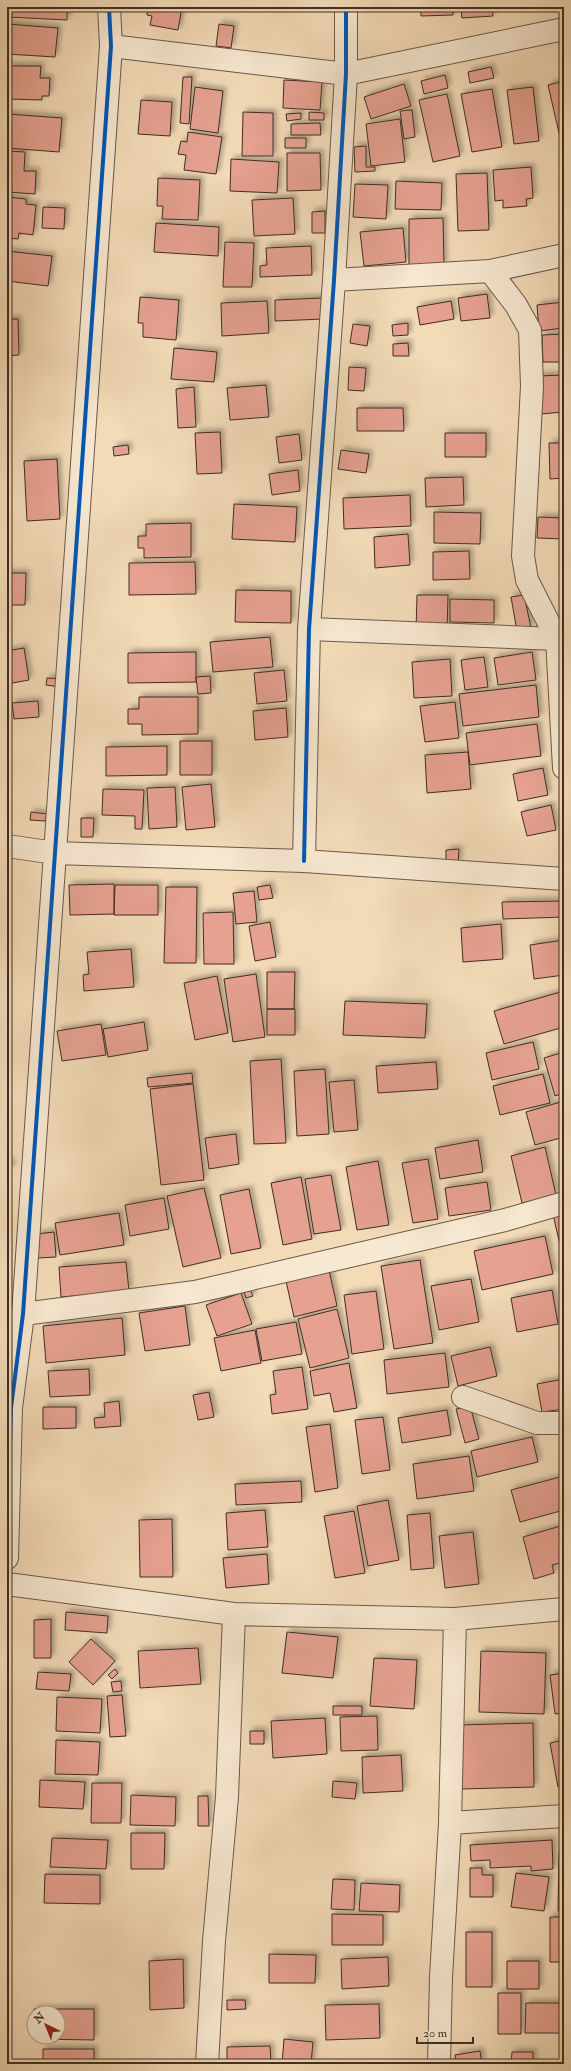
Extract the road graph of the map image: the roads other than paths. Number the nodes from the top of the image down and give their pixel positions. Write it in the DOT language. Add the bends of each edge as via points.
graph roads {
  1 [pos="109,7"];
  2 [pos="346,7"];
  3 [pos="564,29"];
  4 [pos="111,46"];
  5 [pos="346,74"];
  6 [pos="564,254"];
  7 [pos="490,271"];
  8 [pos="334,280"];
  9 [pos="309,629"];
  10 [pos="560,641"];
  11 [pos="564,768"];
  12 [pos="7,846"];
  13 [pos="55,852"];
  14 [pos="304,861"];
  15 [pos="564,879"];
  16 [pos="564,1202"];
  17 [pos="23,1314"];
  18 [pos="463,1398"];
  19 [pos="9,1408"];
  20 [pos="564,1423"];
  21 [pos="7,1558"];
  22 [pos="7,1584"];
  23 [pos="564,1609"];
  24 [pos="234,1614"];
  25 [pos="455,1619"];
  26 [pos="564,1816"];
  27 [pos="450,1823"];
  28 [pos="207,2064"];
  29 [pos="439,2064"];
  1 -- 4 [label="street"];
  2 -- 5 [label="street"];
  3 -- 5 [label="street"];
  4 -- 5 [label="street"];
  4 -- 13 [label="street"];
  5 -- 8 [label="street"];
  6 -- 7 [label="street"];
  7 -- 8 [label="street"];
  7 -- 10 [label="street" via="516,305 530,330 532,386 523,556 527,580"];
  8 -- 9 [label="street"];
  9 -- 10 [label="street"];
  9 -- 14 [label="street"];
  10 -- 11 [label="street"];
  12 -- 13 [label="street"];
  13 -- 14 [label="street"];
  13 -- 17 [label="street"];
  14 -- 15 [label="street"];
  16 -- 17 [label="street" via="505,1220 195,1292"];
  17 -- 19 [label="street"];
  18 -- 20 [label="street" via="538,1424"];
  19 -- 21 [label="street"];
  22 -- 24 [label="street"];
  23 -- 25 [label="street"];
  24 -- 25 [label="street"];
  24 -- 28 [label="street" via="227,1797 214,1941"];
  25 -- 27 [label="street"];
  26 -- 27 [label="street"];
  27 -- 29 [label="street"];
}
